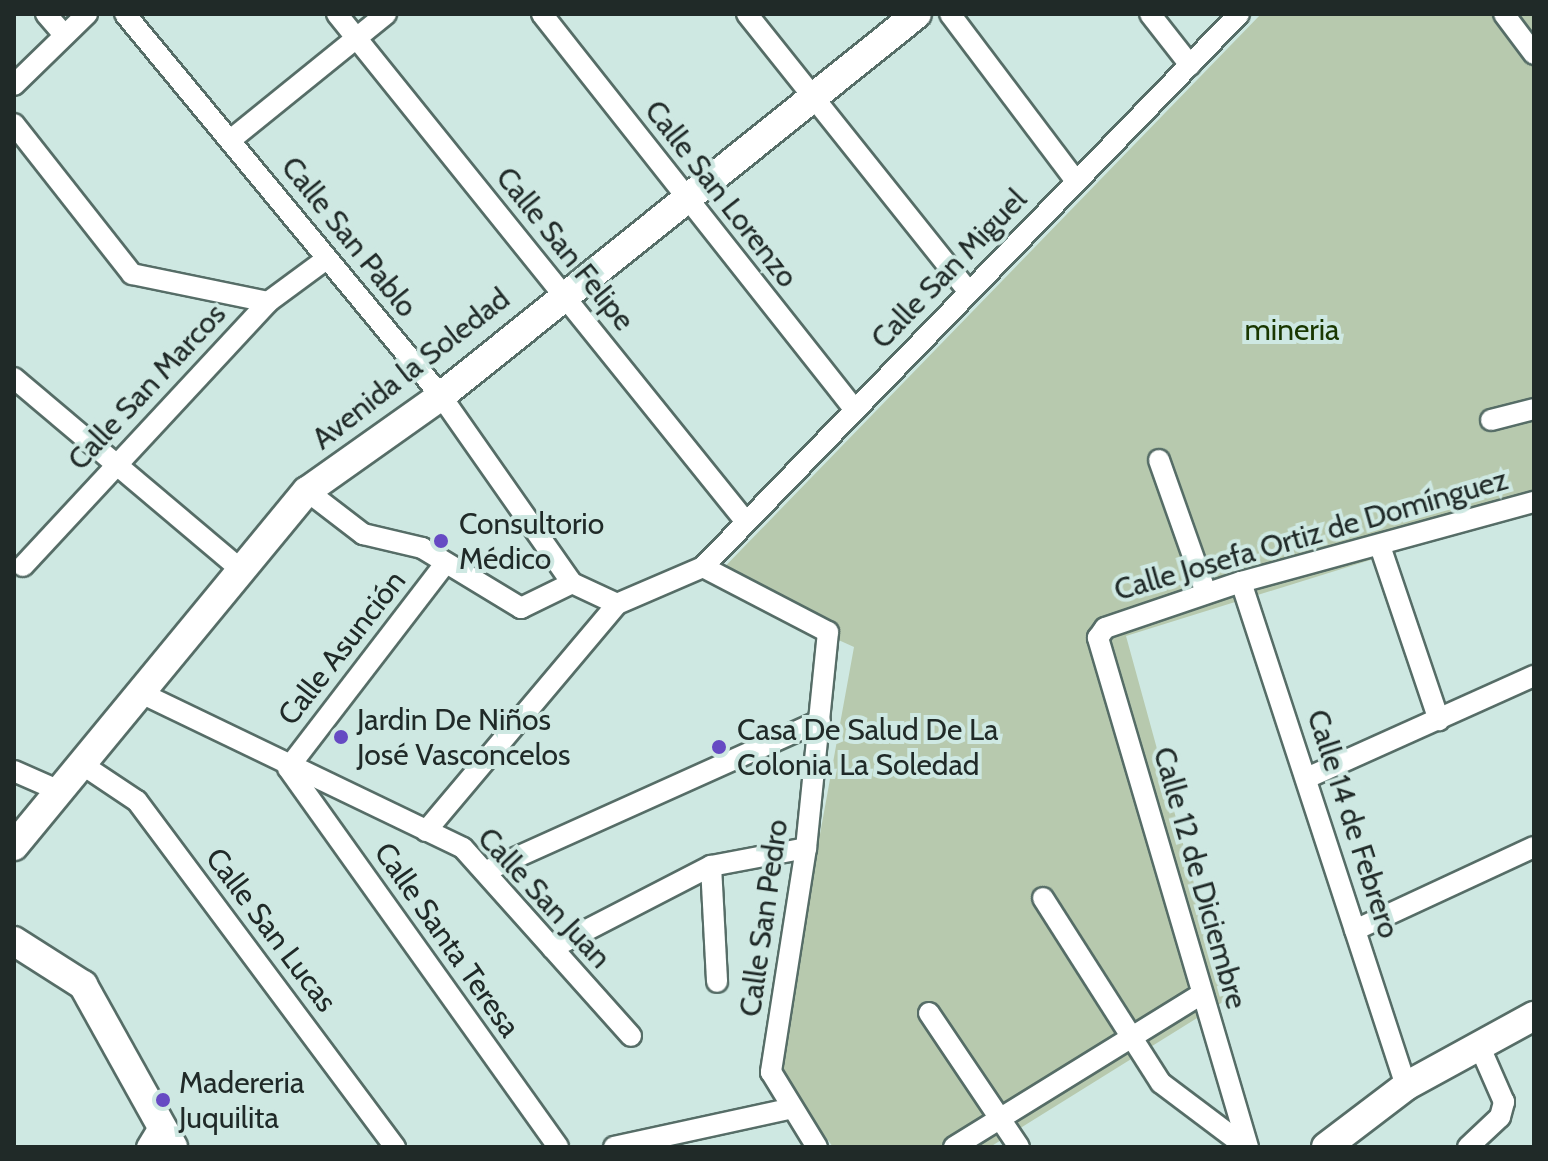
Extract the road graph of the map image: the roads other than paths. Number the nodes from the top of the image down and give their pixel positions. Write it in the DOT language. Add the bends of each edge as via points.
graph roads {
  1 [pos="46,14"];
  2 [pos="87,14"];
  3 [pos="125,14"];
  4 [pos="337,14"];
  5 [pos="386,14"];
  6 [pos="542,14"];
  7 [pos="747,14"];
  8 [pos="917,14"];
  9 [pos="950,14"];
  10 [pos="1150,14"];
  11 [pos="1239,14"];
  12 [pos="1504,14"];
  13 [pos="64,35"];
  14 [pos="357,39"];
  15 [pos="1534,54"];
  16 [pos="1190,65"];
  17 [pos="14,85"];
  18 [pos="810,94"];
  19 [pos="14,124"];
  20 [pos="233,138"];
  21 [pos="1075,180"];
  22 [pos="684,195"];
  23 [pos="325,260"];
  24 [pos="969,292"];
  25 [pos="562,294"];
  26 [pos="268,302"];
  27 [pos="14,378"];
  28 [pos="441,396"];
  29 [pos="1534,409"];
  30 [pos="855,410"];
  31 [pos="1491,420"];
  32 [pos="117,460"];
  33 [pos="1159,460"];
  34 [pos="307,491"];
  35 [pos="1534,502"];
  36 [pos="746,522"];
  37 [pos="1380,546"];
  38 [pos="444,565"];
  39 [pos="23,566"];
  40 [pos="703,567"];
  41 [pos="239,568"];
  42 [pos="1241,582"];
  43 [pos="572,583"];
  44 [pos="1206,593"];
  45 [pos="617,604"];
  46 [pos="1105,628"];
  47 [pos="1534,676"];
  48 [pos="141,693"];
  49 [pos="1439,720"];
  50 [pos="820,721"];
  51 [pos="83,765"];
  52 [pos="288,768"];
  53 [pos="14,771"];
  54 [pos="1309,777"];
  55 [pos="62,792"];
  56 [pos="426,831"];
  57 [pos="14,846"];
  58 [pos="1534,847"];
  59 [pos="806,848"];
  60 [pos="711,866"];
  61 [pos="486,871"];
  62 [pos="1043,898"];
  63 [pos="1355,930"];
  64 [pos="14,941"];
  65 [pos="552,948"];
  66 [pos="717,982"];
  67 [pos="1202,994"];
  68 [pos="929,1013"];
  69 [pos="1534,1016"];
  70 [pos="631,1036"];
  71 [pos="1130,1039"];
  72 [pos="1479,1045"];
  73 [pos="1406,1086"];
  74 [pos="788,1109"];
  75 [pos="999,1119"];
  76 [pos="160,1140"];
  77 [pos="395,1147"];
  78 [pos="558,1147"];
  79 [pos="614,1147"];
  80 [pos="817,1147"];
  81 [pos="954,1147"];
  82 [pos="1019,1147"];
  83 [pos="1247,1147"];
  84 [pos="1326,1147"];
  85 [pos="1468,1147"];
  1 -- 13 [label="street"];
  2 -- 13 [label="street"];
  3 -- 20 [label="street, Calle San Pablo"];
  4 -- 14 [label="street, Calle San Felipe"];
  5 -- 14 [label="street"];
  6 -- 22 [label="street, Calle San Lorenzo"];
  7 -- 18 [label="street"];
  8 -- 18 [label="street, Avenida la Soledad"];
  9 -- 21 [label="street"];
  10 -- 16 [label="street"];
  11 -- 16 [label="street, Calle San Miguel"];
  12 -- 15 [label="street"];
  13 -- 17 [label="street"];
  14 -- 20 [label="street"];
  14 -- 25 [label="street, Calle San Felipe"];
  16 -- 21 [label="street, Calle San Miguel"];
  18 -- 22 [label="street, Avenida la Soledad"];
  18 -- 24 [label="street"];
  19 -- 26 [label="street" via="132,274"];
  20 -- 23 [label="street, Calle San Pablo"];
  21 -- 24 [label="street, Calle San Miguel"];
  22 -- 25 [label="street, Avenida la Soledad"];
  22 -- 30 [label="street, Calle San Lorenzo"];
  23 -- 26 [label="street, Calle San Marcos"];
  23 -- 28 [label="street, Calle San Pablo"];
  24 -- 30 [label="street, Calle San Miguel"];
  25 -- 28 [label="street, Avenida la Soledad"];
  25 -- 36 [label="street, Calle San Felipe"];
  26 -- 32 [label="street, Calle San Marcos"];
  27 -- 32 [label="street"];
  28 -- 34 [label="street, Avenida la Soledad"];
  28 -- 43 [label="street, Calle San Pablo"];
  29 -- 31 [label="street"];
  30 -- 36 [label="street, Calle San Miguel"];
  32 -- 39 [label="street, Calle San Marcos"];
  32 -- 41 [label="street"];
  33 -- 44 [label="street"];
  34 -- 38 [label="street" via="363,534 422,548"];
  34 -- 41 [label="street, Avenida la Soledad"];
  35 -- 37 [label="street, Calle Josefa Ortiz de Domínguez"];
  36 -- 40 [label="street, Calle San Miguel"];
  37 -- 42 [label="street, Calle Josefa Ortiz de Domínguez"];
  37 -- 49 [label="street"];
  38 -- 43 [label="street" via="521,608"];
  38 -- 52 [label="street, Calle Asunción"];
  40 -- 45 [label="street"];
  40 -- 50 [label="street, Calle San Pedro" via="828,632"];
  41 -- 48 [label="street, Avenida la Soledad"];
  42 -- 44 [label="street, Calle Josefa Ortiz de Domínguez"];
  42 -- 54 [label="street, Calle 14 de Febrero"];
  43 -- 45 [label="street"];
  44 -- 46 [label="street, Calle Josefa Ortiz de Domínguez"];
  45 -- 56 [label="street"];
  46 -- 67 [label="street, Calle 12 de Diciembre" via="1098,638"];
  47 -- 49 [label="street"];
  48 -- 51 [label="street, Avenida la Soledad"];
  48 -- 52 [label="street, Calle San Juan"];
  49 -- 54 [label="street"];
  50 -- 59 [label="street, Calle San Pedro"];
  50 -- 61 [label="street"];
  51 -- 55 [label="street, Avenida la Soledad"];
  51 -- 77 [label="street, Calle San Lucas" via="137,801"];
  52 -- 56 [label="street, Calle San Juan"];
  52 -- 78 [label="street, Calle Santa Teresa"];
  53 -- 55 [label="street"];
  54 -- 63 [label="street, Calle 14 de Febrero"];
  55 -- 57 [label="street, Avenida la Soledad"];
  56 -- 61 [label="street, Calle San Juan" via="463,848"];
  58 -- 63 [label="street"];
  59 -- 60 [label="street"];
  59 -- 74 [label="street, Calle San Pedro" via="771,1072"];
  60 -- 65 [label="street"];
  60 -- 66 [label="street"];
  61 -- 65 [label="street, Calle San Juan"];
  62 -- 71 [label="street"];
  63 -- 73 [label="street, Calle 14 de Febrero"];
  64 -- 76 [label="street" via="83,985"];
  65 -- 70 [label="street, Calle San Juan"];
  67 -- 71 [label="street"];
  67 -- 83 [label="street, Calle 12 de Diciembre"];
  68 -- 75 [label="street"];
  69 -- 72 [label="street"];
  71 -- 75 [label="street"];
  71 -- 83 [label="street" via="1180,1103"];
  72 -- 73 [label="street"];
  72 -- 85 [label="street" via="1504,1102 1500,1117"];
  73 -- 84 [label="street"];
  74 -- 79 [label="street"];
  74 -- 80 [label="street, Calle San Pedro"];
  75 -- 81 [label="street"];
  75 -- 82 [label="street"];
}
